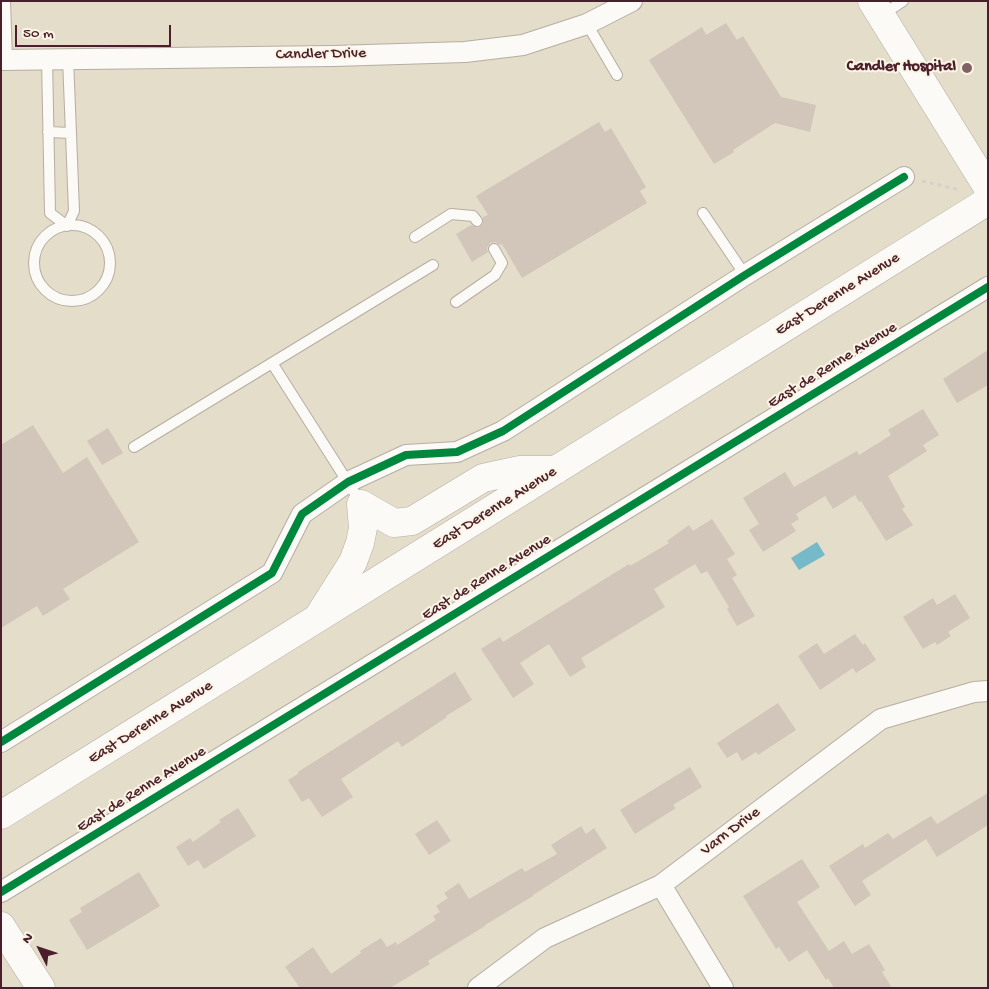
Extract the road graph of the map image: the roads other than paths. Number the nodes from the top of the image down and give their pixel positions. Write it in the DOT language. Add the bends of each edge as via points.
graph roads {
  1 [pos="5,1"];
  2 [pos="632,1"];
  3 [pos="885,6"];
  4 [pos="587,24"];
  5 [pos="47,58"];
  6 [pos="68,58"];
  7 [pos="4,60"];
  8 [pos="617,75"];
  9 [pos="48,132"];
  10 [pos="71,133"];
  11 [pos="904,177"];
  12 [pos="975,189"];
  13 [pos="988,202"];
  14 [pos="703,213"];
  15 [pos="477,221"];
  16 [pos="67,226"];
  17 [pos="415,237"];
  18 [pos="494,249"];
  19 [pos="433,265"];
  20 [pos="745,275"];
  21 [pos="988,287"];
  22 [pos="456,302"];
  23 [pos="272,363"];
  24 [pos="134,447"];
  25 [pos="558,470"];
  26 [pos="355,493"];
  27 [pos="316,619"];
  28 [pos="988,691"];
  29 [pos="1,742"];
  30 [pos="1,815"];
  31 [pos="661,885"];
  32 [pos="1,892"];
  33 [pos="1,926"];
  34 [pos="42,988"];
  35 [pos="478,988"];
  36 [pos="723,988"];
  1 -- 7 [label="lane"];
  2 -- 4 [label="street, Candler Drive"];
  3 -- 12 [label="main road"];
  4 -- 6 [label="street, Candler Drive" via="523,45 465,52"];
  4 -- 8 [label="lane"];
  5 -- 6 [label="street, Candler Drive"];
  5 -- 7 [label="street, Candler Drive"];
  5 -- 9 [label="lane"];
  6 -- 10 [label="lane"];
  9 -- 10 [label="lane"];
  9 -- 16 [label="lane" via="50,213"];
  10 -- 16 [label="lane" via="74,211"];
  11 -- 20 [label="street"];
  13 -- 25 [label="main road, East Derenne Avenue"];
  14 -- 20 [label="lane"];
  15 -- 17 [label="lane" via="473,216 451,214"];
  16 -- 16 [label="lane" via="45,236 34,259 35,271 47,292 58,298 82,300 102,285 110,261 101,239 91,230"];
  18 -- 22 [label="lane" via="502,263 495,275"];
  19 -- 23 [label="lane"];
  20 -- 26 [label="street" via="504,431 457,452 406,455"];
  21 -- 32 [label="street, East de Renne Avenue"];
  23 -- 24 [label="lane"];
  23 -- 26 [label="lane"];
  25 -- 26 [label="main road" via="520,470 483,478 412,521 394,522"];
  25 -- 27 [label="main road, East Derenne Avenue"];
  26 -- 27 [label="main road" via="363,528 353,562"];
  26 -- 29 [label="street" via="302,514 272,573"];
  27 -- 30 [label="main road, East Derenne Avenue"];
  28 -- 31 [label="street, Varn Drive" via="974,692 881,719"];
  31 -- 35 [label="street, Varn Drive" via="545,938"];
  31 -- 36 [label="street"];
  33 -- 34 [label="main road"];
}
